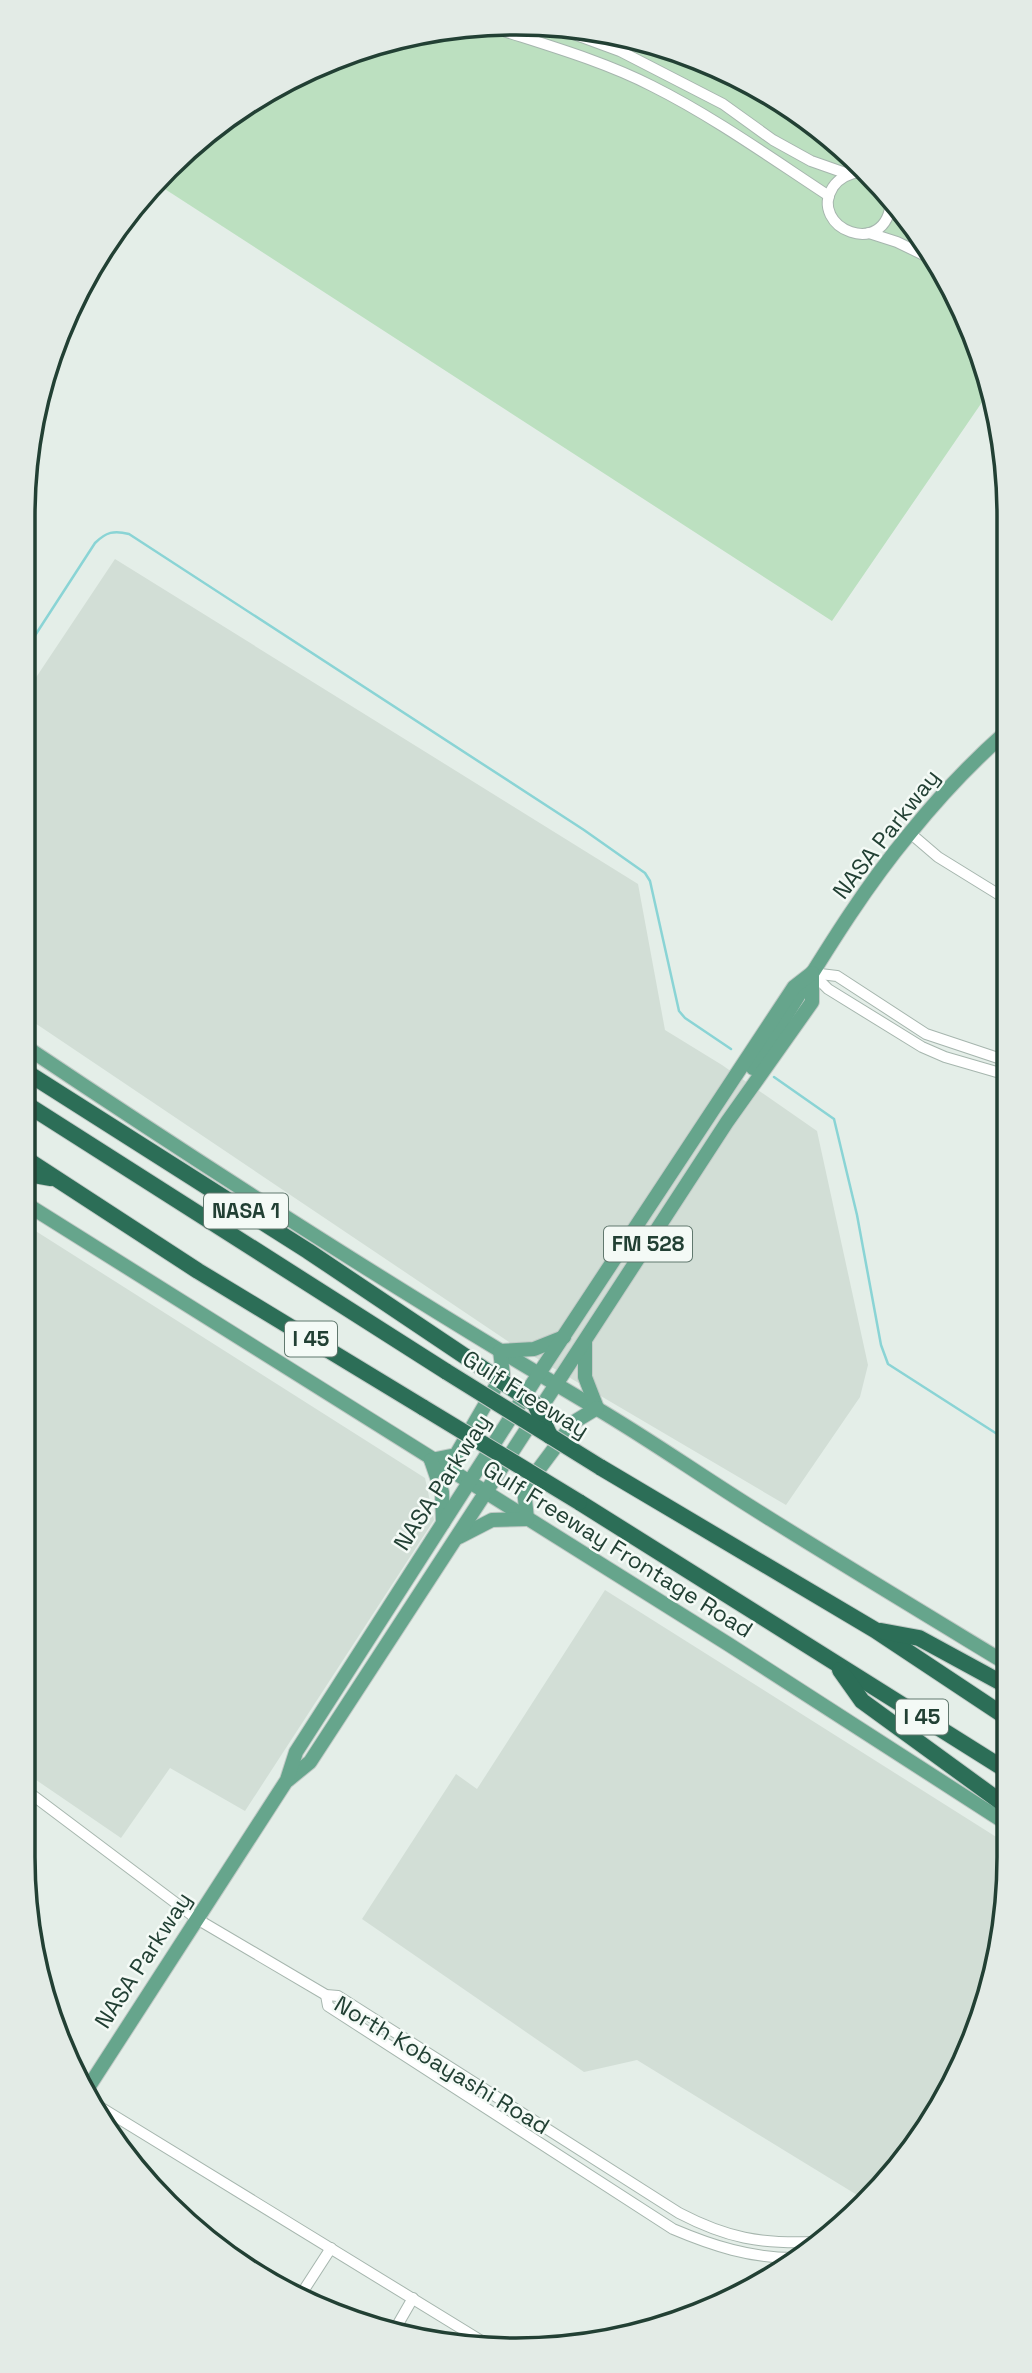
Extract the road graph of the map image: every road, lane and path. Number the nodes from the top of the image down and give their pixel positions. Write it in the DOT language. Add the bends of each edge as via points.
graph roads {
  1 [pos="516,35"];
  2 [pos="594,41"];
  3 [pos="853,173"];
  4 [pos="848,174"];
  5 [pos="829,196"];
  6 [pos="889,212"];
  7 [pos="869,233"];
  8 [pos="918,252"];
  9 [pos="997,741"];
  10 [pos="909,833"];
  11 [pos="997,893"];
  12 [pos="812,974"];
  13 [pos="35,1053"];
  14 [pos="997,1058"];
  15 [pos="997,1072"];
  16 [pos="35,1078"];
  17 [pos="35,1109"];
  18 [pos="710,1110"];
  19 [pos="727,1122"];
  20 [pos="35,1164"];
  21 [pos="35,1175"];
  22 [pos="59,1179"];
  23 [pos="35,1210"];
  24 [pos="564,1337"];
  25 [pos="585,1339"];
  26 [pos="500,1351"];
  27 [pos="538,1375"];
  28 [pos="555,1385"];
  29 [pos="597,1408"];
  30 [pos="550,1436"];
  31 [pos="431,1460"];
  32 [pos="470,1482"];
  33 [pos="487,1493"];
  34 [pos="527,1519"];
  35 [pos="443,1524"];
  36 [pos="458,1538"];
  37 [pos="875,1630"];
  38 [pos="997,1658"];
  39 [pos="834,1662"];
  40 [pos="997,1680"];
  41 [pos="997,1711"];
  42 [pos="997,1764"];
  43 [pos="287,1780"];
  44 [pos="35,1797"];
  45 [pos="997,1799"];
  46 [pos="997,1817"];
  47 [pos="197,1919"];
  48 [pos="326,1995"];
  49 [pos="91,2083"];
  50 [pos="108,2112"];
  51 [pos="559,2135"];
  52 [pos="550,2149"];
  53 [pos="804,2242"];
  54 [pos="331,2248"];
  55 [pos="782,2258"];
  56 [pos="305,2289"];
  57 [pos="413,2298"];
  58 [pos="398,2323"];
  59 [pos="474,2336"];
  1 -- 5 [label="street" via="652,86"];
  2 -- 4 [label="street" via="723,104 802,156"];
  3 -- 4 [label="street"];
  4 -- 5 [label="street"];
  5 -- 7 [label="street" via="832,218 839,226 848,232"];
  6 -- 7 [label="street" via="879,228"];
  7 -- 8 [label="street"];
  9 -- 10 [label="main road, NASA Parkway / FM 528"];
  10 -- 11 [label="street"];
  10 -- 12 [label="main road, NASA Parkway / FM 528"];
  12 -- 14 [label="street" via="837,976 926,1034"];
  12 -- 15 [label="street" via="828,989 922,1047"];
  12 -- 18 [label="main road, NASA Parkway / FM 528" via="794,987"];
  12 -- 19 [label="main road, NASA Parkway / FM 528" via="812,1002"];
  13 -- 26 [label="main road"];
  16 -- 30 [label="highway, NASA 1, bridge" via="308,1251 535,1404"];
  17 -- 30 [label="highway, Gulf Freeway / I 45, bridge"];
  18 -- 19 [label="main road"];
  18 -- 24 [label="main road, NASA Parkway / FM 528"];
  19 -- 25 [label="main road, NASA Parkway / FM 528"];
  20 -- 22 [label="highway, I 45"];
  21 -- 22 [label="highway"];
  22 -- 39 [label="highway, I 45, bridge" via="198,1271"];
  23 -- 31 [label="main road, Gulf Freeway Frontage Road"];
  24 -- 26 [label="main road" via="534,1349"];
  24 -- 27 [label="main road, NASA Parkway / FM 528"];
  25 -- 28 [label="main road, NASA Parkway / FM 528"];
  25 -- 29 [label="main road" via="584,1377"];
  26 -- 27 [label="main road"];
  26 -- 31 [label="main road" via="503,1374 456,1455"];
  27 -- 28 [label="main road"];
  27 -- 32 [label="main road, NASA Parkway / FM 528"];
  28 -- 29 [label="main road"];
  28 -- 33 [label="main road, NASA Parkway / FM 528"];
  29 -- 34 [label="main road" via="574,1422 524,1489"];
  29 -- 38 [label="main road"];
  30 -- 37 [label="highway, Gulf Freeway / I 45, bridge"];
  31 -- 32 [label="main road, Gulf Freeway Frontage Road"];
  31 -- 35 [label="main road" via="442,1492"];
  32 -- 33 [label="main road, Gulf Freeway Frontage Road"];
  32 -- 35 [label="main road, NASA Parkway"];
  33 -- 34 [label="main road, Gulf Freeway Frontage Road"];
  33 -- 36 [label="main road, NASA Parkway"];
  34 -- 36 [label="main road" via="492,1520"];
  34 -- 46 [label="main road, Gulf Freeway Frontage Road"];
  35 -- 43 [label="main road, NASA Parkway" via="296,1752"];
  36 -- 43 [label="main road, NASA Parkway" via="310,1762"];
  37 -- 40 [label="highway" via="919,1638"];
  37 -- 41 [label="highway, Gulf Freeway / I 45"];
  39 -- 42 [label="highway, I 45"];
  39 -- 45 [label="highway" via="862,1701"];
  43 -- 47 [label="main road, NASA Parkway"];
  44 -- 47 [label="street, North Kobayashi Road"];
  47 -- 48 [label="street, North Kobayashi Road"];
  47 -- 49 [label="main road, NASA Parkway"];
  48 -- 51 [label="street, North Kobayashi Road" via="338,1996"];
  48 -- 52 [label="street, North Kobayashi Road" via="328,2006"];
  50 -- 54 [label="street"];
  51 -- 52 [label="street, North Kobayashi Road"];
  51 -- 53 [label="street, North Kobayashi Road" via="712,2229 778,2243"];
  52 -- 55 [label="street, North Kobayashi Road" via="673,2229 729,2251"];
  54 -- 56 [label="street"];
  54 -- 57 [label="street"];
  57 -- 58 [label="street"];
  57 -- 59 [label="street"];
}
